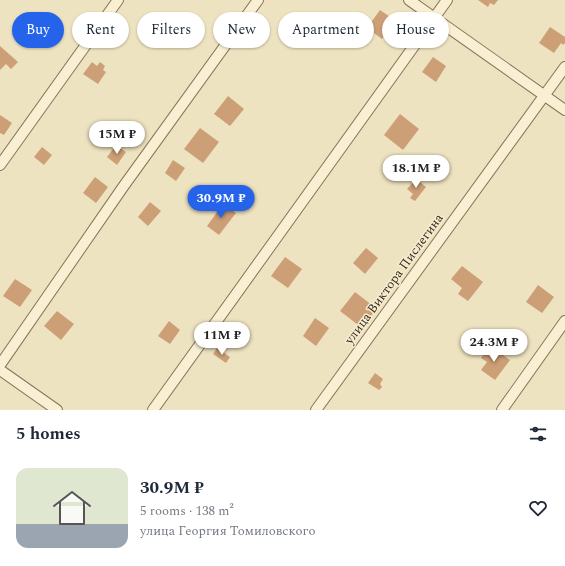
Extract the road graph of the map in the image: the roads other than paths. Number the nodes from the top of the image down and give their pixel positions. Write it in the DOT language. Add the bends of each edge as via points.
graph roads {
  1 [pos="118,0"];
  2 [pos="258,0"];
  3 [pos="409,0"];
  4 [pos="447,0"];
  5 [pos="426,12"];
  6 [pos="438,12"];
  7 [pos="449,28"];
  8 [pos="412,48"];
  9 [pos="565,67"];
  10 [pos="545,95"];
  11 [pos="565,110"];
  12 [pos="0,165"];
  13 [pos="565,321"];
  14 [pos="0,365"];
  15 [pos="0,370"];
  16 [pos="58,410"];
  17 [pos="153,410"];
  18 [pos="316,410"];
  19 [pos="502,410"];
  1 -- 12 [label="street"];
  2 -- 14 [label="street" via="123,187"];
  3 -- 5 [label="street"];
  4 -- 6 [label="street"];
  7 -- 10 [label="street"];
  8 -- 17 [label="street"];
  9 -- 10 [label="street, улица Виктора Пислегина"];
  10 -- 11 [label="street"];
  10 -- 18 [label="street, улица Виктора Пислегина"];
  13 -- 19 [label="street"];
  15 -- 16 [label="street"];
}
